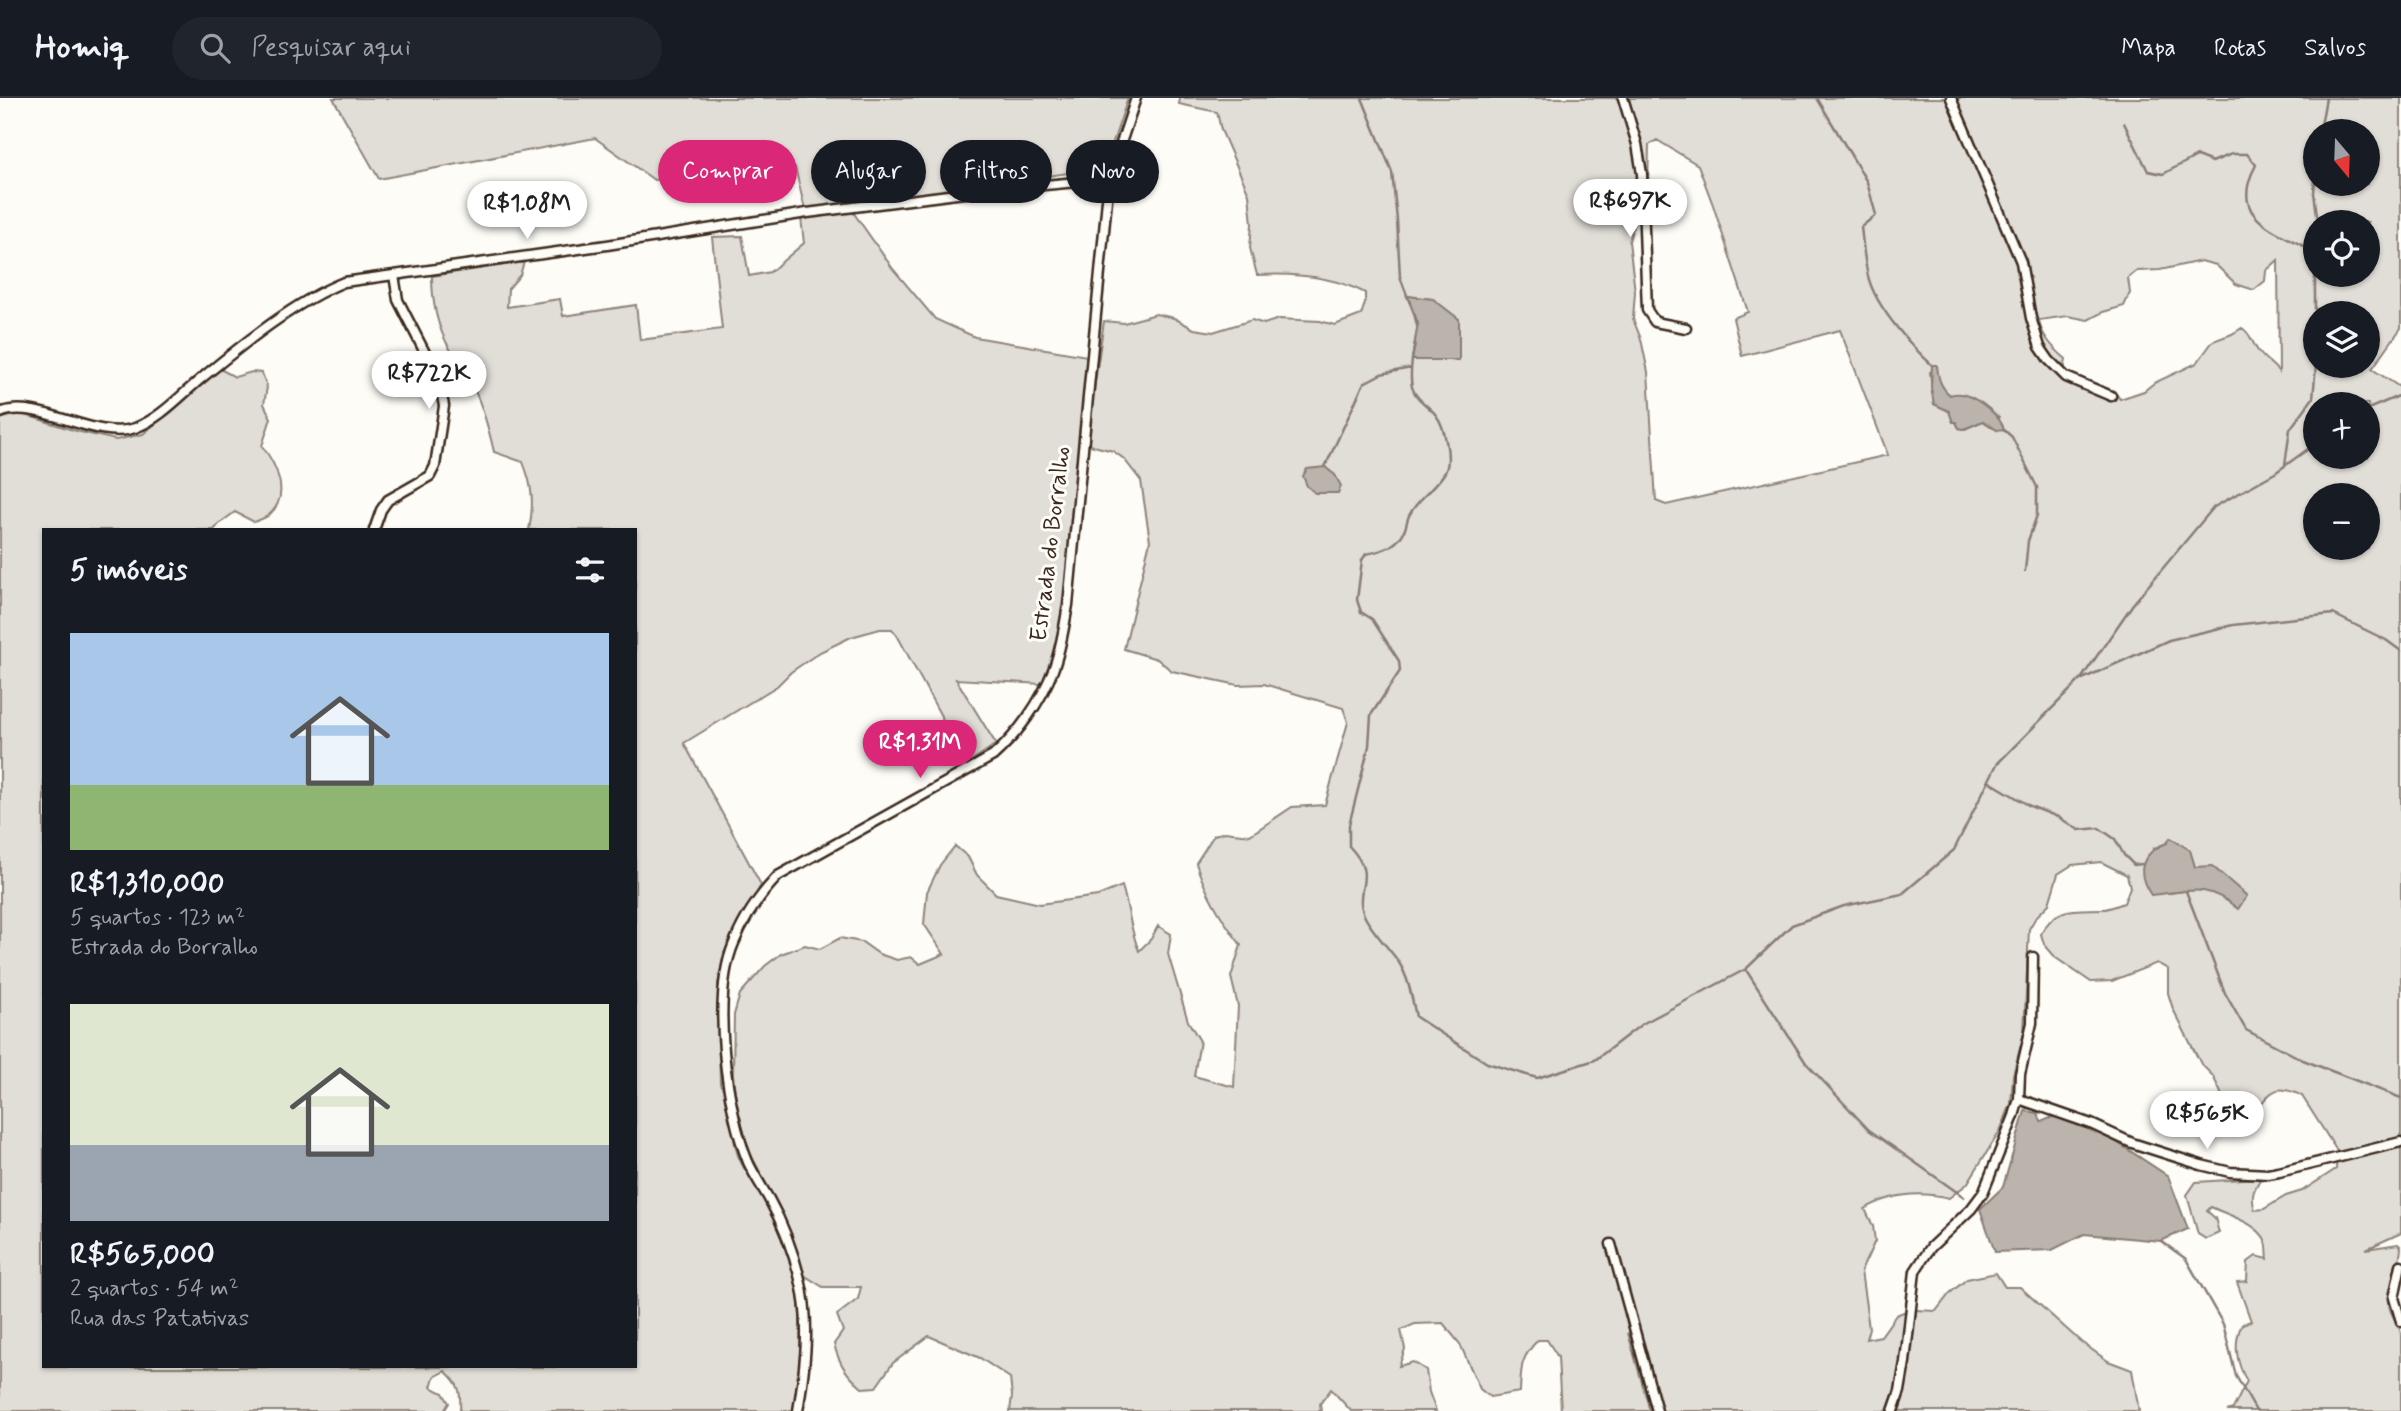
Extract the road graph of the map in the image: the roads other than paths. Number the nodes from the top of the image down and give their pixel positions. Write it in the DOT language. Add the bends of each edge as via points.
graph roads {
  1 [pos="1136,98"];
  2 [pos="1623,98"];
  3 [pos="1951,98"];
  4 [pos="1122,140"];
  5 [pos="1066,183"];
  6 [pos="1107,203"];
  7 [pos="394,275"];
  8 [pos="1686,328"];
  9 [pos="2111,396"];
  10 [pos="0,414"];
  11 [pos="375,528"];
  12 [pos="2034,957"];
  13 [pos="2019,1099"];
  14 [pos="2401,1142"];
  15 [pos="1611,1244"];
  16 [pos="2401,1265"];
  17 [pos="2401,1321"];
  18 [pos="799,1411"];
  19 [pos="1657,1411"];
  20 [pos="1893,1411"];
  1 -- 4 [label="street, Estrada do Borralho"];
  2 -- 8 [label="street" via="1642,174 1647,310 1655,323"];
  3 -- 9 [label="street" via="2021,262 2040,348 2066,377"];
  5 -- 7 [label="street" via="807,213"];
  6 -- 18 [label="street, Estrada do Borralho" via="1068,606 1053,672 1011,740 992,756 778,876 762,893 733,944 724,980 724,1060 749,1163 790,1243 801,1282 806,1344"];
  7 -- 10 [label="street" via="344,282 314,296 133,429 104,429 15,408"];
  7 -- 11 [label="street" via="398,300 439,380 444,405 430,476 388,500"];
  12 -- 13 [label="street" via="2032,1023"];
  13 -- 14 [label="street" via="2140,1146 2230,1172 2279,1172"];
  13 -- 20 [label="street" via="1983,1193 1931,1247 1915,1271 1905,1362"];
  15 -- 19 [label="street"];
  16 -- 17 [label="street" via="2394,1298"];
}
